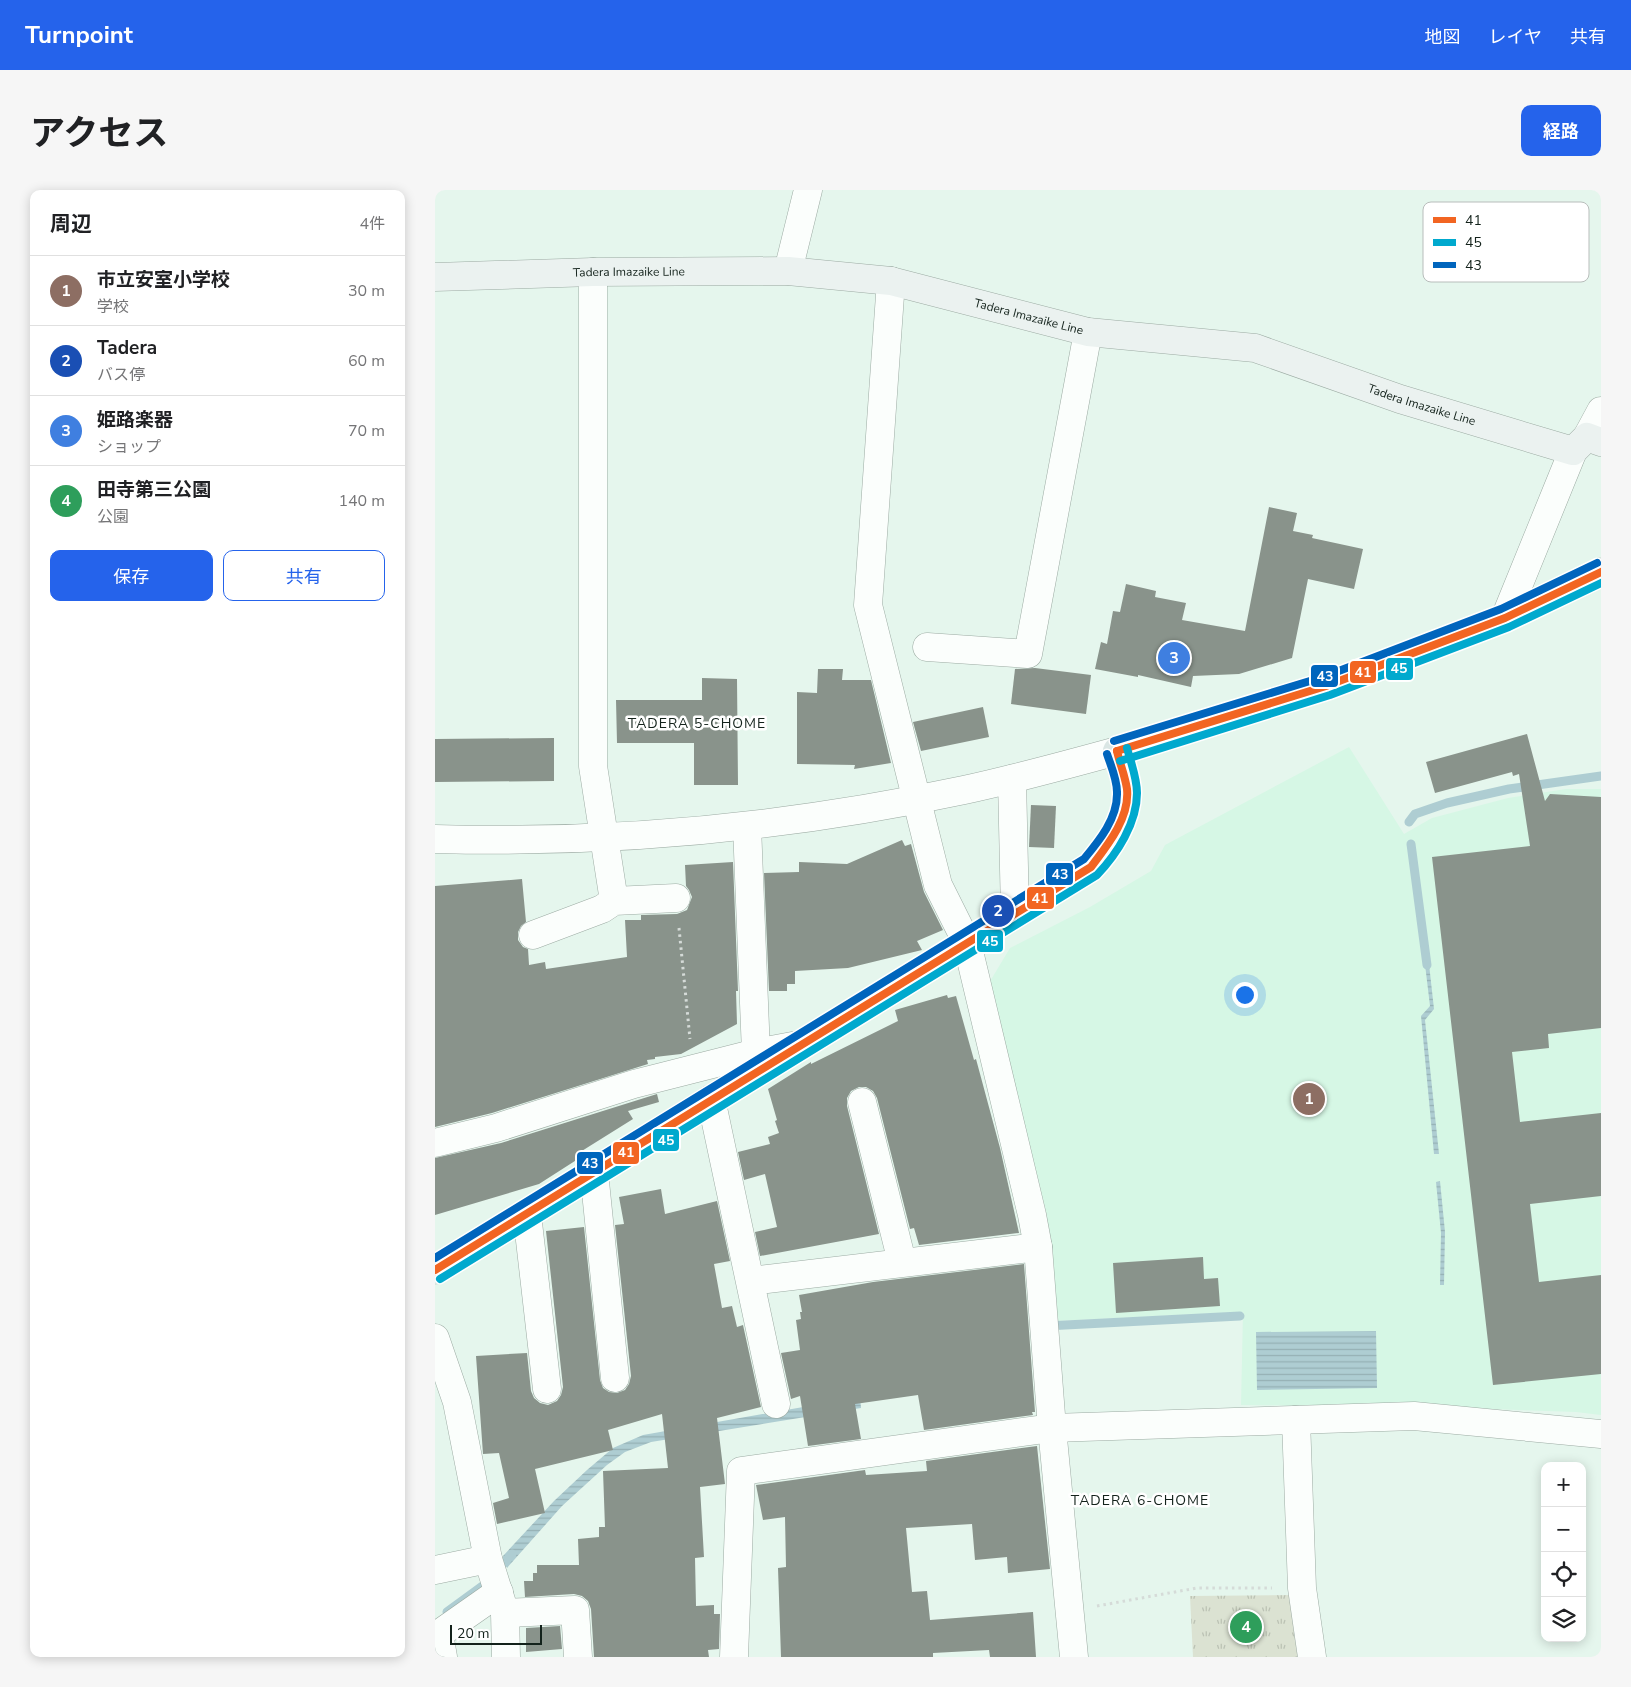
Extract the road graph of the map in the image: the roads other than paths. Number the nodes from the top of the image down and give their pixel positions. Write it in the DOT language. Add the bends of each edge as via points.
graph roads {
  1 [pos="808,190"];
  2 [pos="788,271"];
  3 [pos="593,272"];
  4 [pos="435,278"];
  5 [pos="891,280"];
  6 [pos="1088,332"];
  7 [pos="1601,411"];
  8 [pos="1587,443"];
  9 [pos="1601,572"];
  10 [pos="1505,618"];
  11 [pos="927,647"];
  12 [pos="1117,751"];
  13 [pos="1012,779"];
  14 [pos="917,799"];
  15 [pos="747,826"];
  16 [pos="604,837"];
  17 [pos="435,839"];
  18 [pos="675,898"];
  19 [pos="614,900"];
  20 [pos="1015,913"];
  21 [pos="533,935"];
  22 [pos="967,943"];
  23 [pos="799,1045"];
  24 [pos="756,1054"];
  25 [pos="711,1099"];
  26 [pos="862,1102"];
  27 [pos="435,1143"];
  28 [pos="594,1172"];
  29 [pos="527,1214"];
  30 [pos="1038,1247"];
  31 [pos="902,1262"];
  32 [pos="435,1270"];
  33 [pos="751,1281"];
  34 [pos="435,1338"];
  35 [pos="615,1378"];
  36 [pos="547,1389"];
  37 [pos="776,1404"];
  38 [pos="1296,1420"];
  39 [pos="1052,1428"];
  40 [pos="1601,1434"];
  41 [pos="488,1559"];
  42 [pos="435,1570"];
  43 [pos="502,1603"];
  44 [pos="443,1657"];
  45 [pos="506,1657"];
  46 [pos="578,1657"];
  47 [pos="734,1657"];
  48 [pos="1074,1657"];
  49 [pos="1312,1657"];
  1 -- 2 [label="street"];
  2 -- 3 [label="main road, Tadera Imazaike Line"];
  2 -- 5 [label="main road, Tadera Imazaike Line"];
  3 -- 4 [label="main road, Tadera Imazaike Line"];
  3 -- 16 [label="street" via="593,766"];
  5 -- 6 [label="main road, Tadera Imazaike Line"];
  5 -- 14 [label="street" via="868,605"];
  6 -- 8 [label="main road, Tadera Imazaike Line" via="1255,348 1400,399"];
  6 -- 11 [label="street" via="1028,654"];
  7 -- 8 [label="street"];
  8 -- 10 [label="street"];
  9 -- 10 [label="main road"];
  10 -- 12 [label="main road" via="1326,686"];
  12 -- 13 [label="street"];
  12 -- 20 [label="main road" via="1127,793 1122,818 1106,848 1091,867"];
  13 -- 14 [label="street"];
  13 -- 20 [label="street"];
  14 -- 15 [label="street"];
  14 -- 22 [label="street" via="938,885"];
  15 -- 16 [label="street"];
  15 -- 24 [label="street"];
  16 -- 17 [label="street" via="487,841"];
  16 -- 19 [label="street"];
  18 -- 19 [label="street"];
  19 -- 21 [label="street" via="602,909"];
  20 -- 22 [label="main road"];
  22 -- 23 [label="main road"];
  22 -- 30 [label="street"];
  23 -- 24 [label="street"];
  23 -- 25 [label="main road"];
  24 -- 27 [label="street" via="634,1084 496,1128"];
  25 -- 28 [label="main road"];
  25 -- 33 [label="street"];
  26 -- 31 [label="street"];
  28 -- 29 [label="main road"];
  28 -- 35 [label="street"];
  29 -- 32 [label="main road"];
  29 -- 36 [label="street"];
  30 -- 31 [label="street"];
  30 -- 39 [label="street"];
  31 -- 33 [label="street"];
  33 -- 37 [label="street"];
  34 -- 41 [label="street" via="457,1402"];
  38 -- 39 [label="street"];
  38 -- 40 [label="street" via="1414,1416"];
  38 -- 49 [label="street" via="1302,1588"];
  39 -- 47 [label="street" via="741,1470"];
  39 -- 48 [label="street"];
  41 -- 42 [label="street"];
  41 -- 43 [label="street"];
  43 -- 44 [label="street" via="439,1634"];
  43 -- 45 [label="street"];
  43 -- 46 [label="street" via="575,1610"];
}
